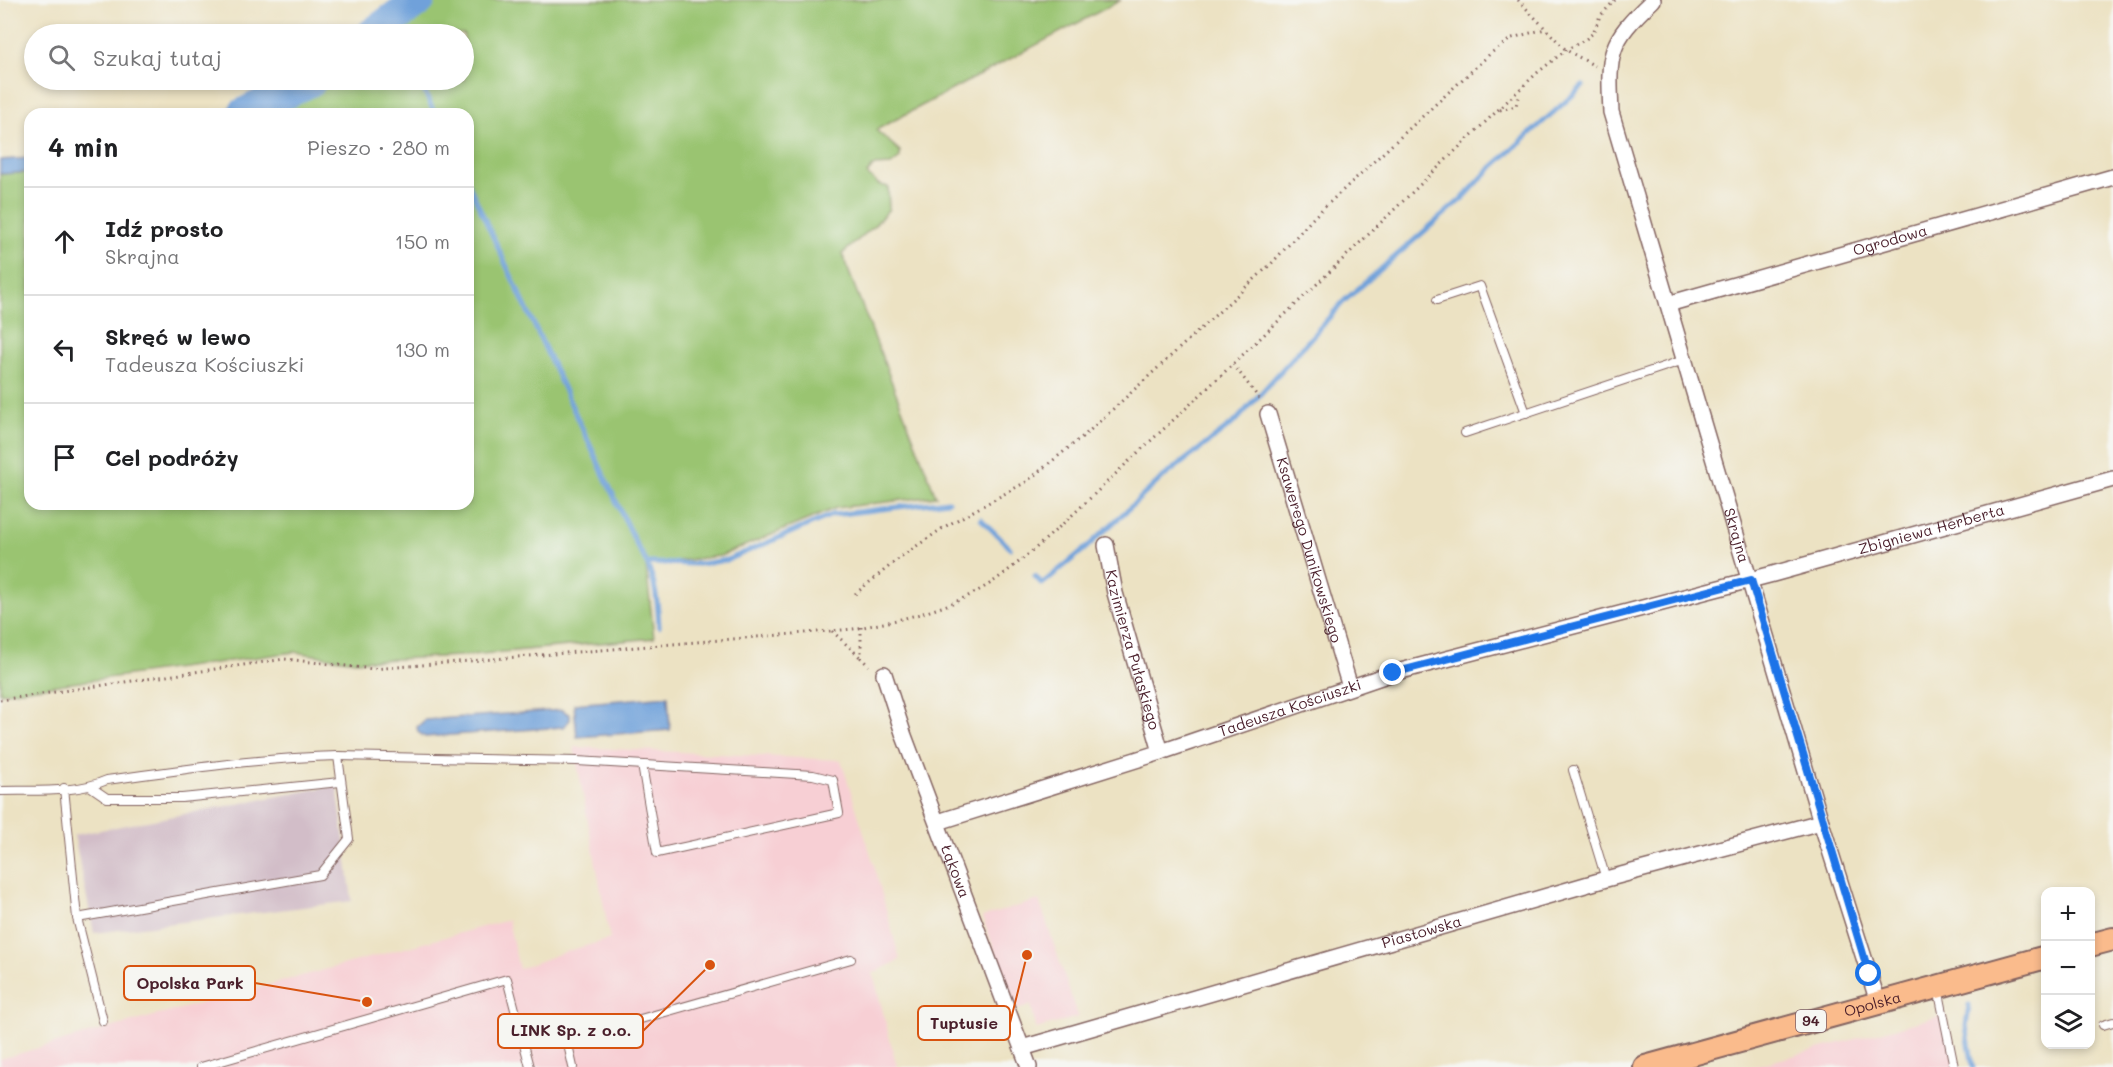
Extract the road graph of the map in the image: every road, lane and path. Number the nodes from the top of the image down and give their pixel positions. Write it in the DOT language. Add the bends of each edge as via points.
graph roads {
  1 [pos="1518,0"];
  2 [pos="1615,0"];
  3 [pos="1653,0"];
  4 [pos="1545,29"];
  5 [pos="1566,50"];
  6 [pos="1608,66"];
  7 [pos="1520,90"];
  8 [pos="1499,110"];
  9 [pos="2113,177"];
  10 [pos="1437,300"];
  11 [pos="1668,304"];
  12 [pos="1684,360"];
  13 [pos="1233,364"];
  14 [pos="1260,400"];
  15 [pos="1526,413"];
  16 [pos="1268,414"];
  17 [pos="1465,433"];
  18 [pos="2113,478"];
  19 [pos="1106,545"];
  20 [pos="1751,580"];
  21 [pos="855,594"];
  22 [pos="861,627"];
  23 [pos="832,631"];
  24 [pos="861,658"];
  25 [pos="884,674"];
  26 [pos="1350,687"];
  27 [pos="0,700"];
  28 [pos="1161,752"];
  29 [pos="338,756"];
  30 [pos="642,765"];
  31 [pos="1573,770"];
  32 [pos="340,782"];
  33 [pos="91,787"];
  34 [pos="64,788"];
  35 [pos="0,791"];
  36 [pos="938,822"];
  37 [pos="1821,822"];
  38 [pos="1605,879"];
  39 [pos="77,918"];
  40 [pos="2113,939"];
  41 [pos="2095,944"];
  42 [pos="2041,958"];
  43 [pos="851,959"];
  44 [pos="1937,987"];
  45 [pos="1878,1002"];
  46 [pos="103,1021"];
  47 [pos="2113,1022"];
  48 [pos="2103,1024"];
  49 [pos="1022,1048"];
  50 [pos="201,1067"];
  51 [pos="530,1067"];
  52 [pos="573,1067"];
  53 [pos="1029,1067"];
  54 [pos="1644,1067"];
  55 [pos="1954,1067"];
  1 -- 4 [label="path"];
  2 -- 5 [label="path" via="1600,16 1593,33"];
  3 -- 6 [label="street" via="1616,42"];
  4 -- 5 [label="path"];
  4 -- 21 [label="path" via="1512,38 1491,53 1088,432 1026,482 946,526"];
  5 -- 6 [label="path" via="1593,66"];
  5 -- 7 [label="path"];
  6 -- 11 [label="street, Skrajna" via="1611,112"];
  7 -- 8 [label="path"];
  7 -- 8 [label="path" via="1516,105"];
  8 -- 13 [label="path"];
  9 -- 11 [label="street, Ogrodowa"];
  10 -- 15 [label="lane" via="1480,286"];
  11 -- 12 [label="street, Skrajna"];
  12 -- 15 [label="lane"];
  12 -- 20 [label="street, Skrajna"];
  13 -- 14 [label="path"];
  13 -- 22 [label="path" via="993,581 940,607"];
  15 -- 17 [label="lane"];
  16 -- 26 [label="street, Ksawerego Dunikowskiego"];
  18 -- 20 [label="street, Zbigniewa Herberta"];
  19 -- 28 [label="street, Kazimierza Pułaskiego" via="1115,593"];
  20 -- 26 [label="street, Tadeusza Kościuszki"];
  20 -- 37 [label="street, Skrajna"];
  22 -- 23 [label="path"];
  22 -- 24 [label="path"];
  23 -- 24 [label="path"];
  23 -- 27 [label="path" via="373,669 285,659"];
  24 -- 25 [label="path" via="870,668"];
  25 -- 36 [label="street, Łąkowa"];
  26 -- 28 [label="street, Tadeusza Kościuszki"];
  28 -- 36 [label="street, Tadeusza Kościuszki"];
  29 -- 30 [label="lane"];
  29 -- 32 [label="lane"];
  29 -- 33 [label="lane" via="212,765 107,780"];
  30 -- 30 [label="lane" via="813,774 833,780 839,813 657,853"];
  31 -- 38 [label="lane"];
  32 -- 33 [label="lane" via="182,798 107,798"];
  32 -- 39 [label="lane" via="349,839 320,875"];
  33 -- 34 [label="lane"];
  34 -- 35 [label="lane"];
  34 -- 39 [label="lane"];
  36 -- 49 [label="street, Łąkowa"];
  37 -- 38 [label="street, Piastowska"];
  37 -- 45 [label="street, Skrajna"];
  38 -- 49 [label="street, Piastowska"];
  39 -- 46 [label="lane"];
  40 -- 41 [label="main road"];
  42 -- 44 [label="main road, Opolska / 94"];
  43 -- 52 [label="lane" via="567,1040"];
  44 -- 45 [label="main road, Opolska / 94"];
  44 -- 55 [label="lane"];
  45 -- 54 [label="main road, Opolska / 94"];
  47 -- 48 [label="lane"];
  49 -- 53 [label="street, Łąkowa"];
  50 -- 51 [label="lane" via="507,979"];
}
